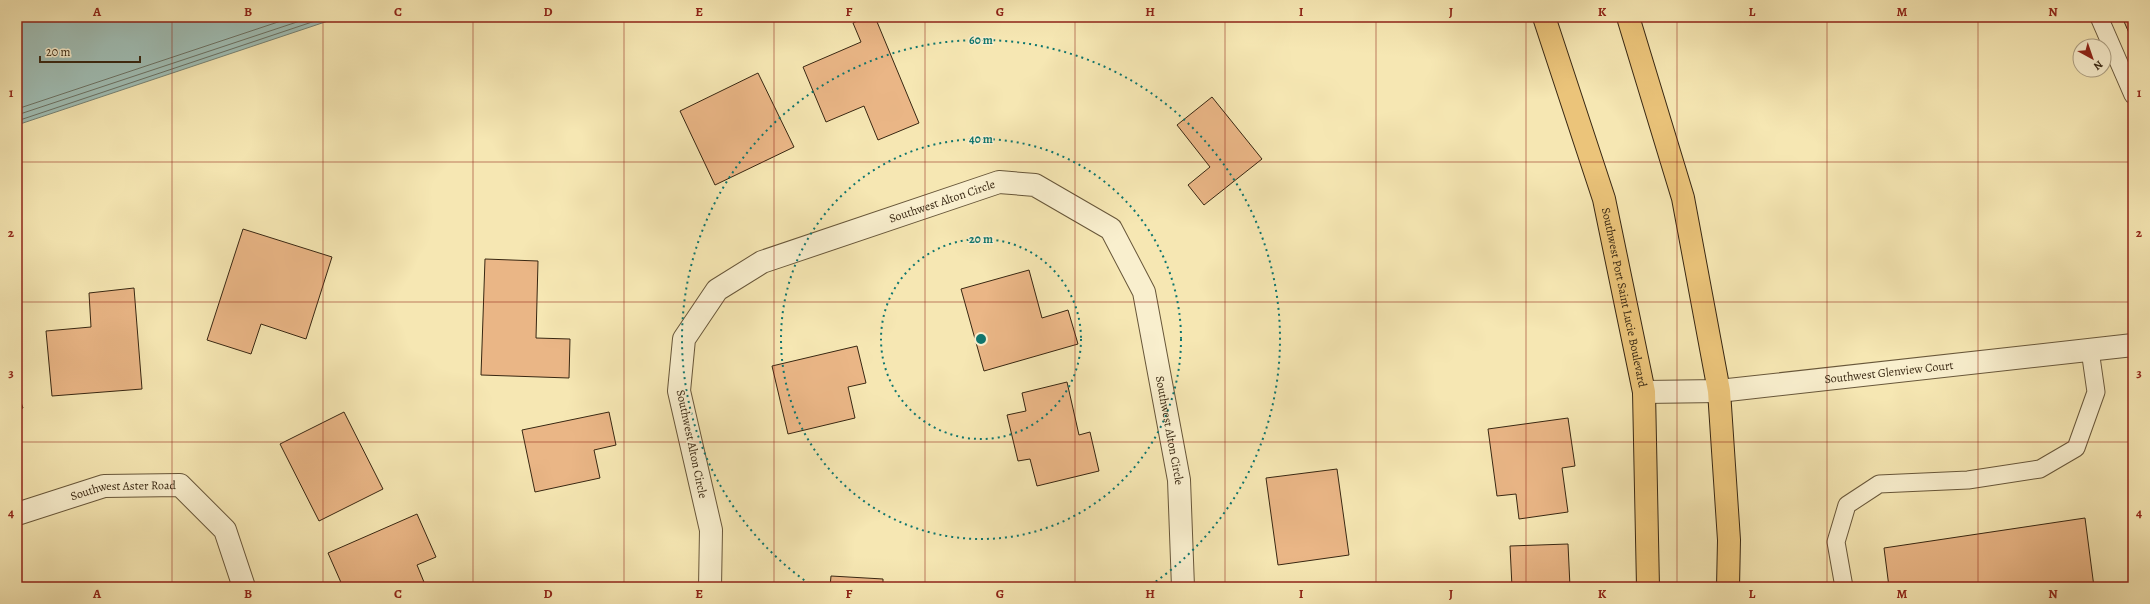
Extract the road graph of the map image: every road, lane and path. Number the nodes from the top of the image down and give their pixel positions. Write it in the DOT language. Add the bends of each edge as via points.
graph roads {
  1 [pos="1544,17"];
  2 [pos="1628,17"];
  3 [pos="2099,17"];
  4 [pos="2129,74"];
  5 [pos="2133,95"];
  6 [pos="2133,345"];
  7 [pos="2090,350"];
  8 [pos="1719,391"];
  9 [pos="1644,392"];
  10 [pos="17,514"];
  11 [pos="244,587"];
  12 [pos="710,587"];
  13 [pos="1183,587"];
  14 [pos="1648,587"];
  15 [pos="1728,587"];
  16 [pos="1844,587"];
  1 -- 9 [label="main road, Southwest Port Saint Lucie Boulevard" via="1604,199"];
  2 -- 8 [label="main road" via="1683,198"];
  3 -- 4 [label="lane"];
  4 -- 5 [label="lane"];
  6 -- 7 [label="street, Southwest Glenview Court"];
  7 -- 8 [label="street, Southwest Glenview Court"];
  7 -- 16 [label="lane" via="2096,392 2076,448 2040,469 1968,480 1879,484 1847,505 1836,542"];
  8 -- 9 [label="street, Southwest Glenview Court"];
  8 -- 15 [label="main road" via="1729,540"];
  9 -- 14 [label="main road, Southwest Port Saint Lucie Boulevard"];
  10 -- 11 [label="street, Southwest Aster Road" via="104,486 180,485 225,530"];
  12 -- 13 [label="street, Southwest Alton Circle" via="710,530 679,391 684,339 717,290 762,262 999,182 1035,185 1111,229 1144,292 1180,480"];
}
